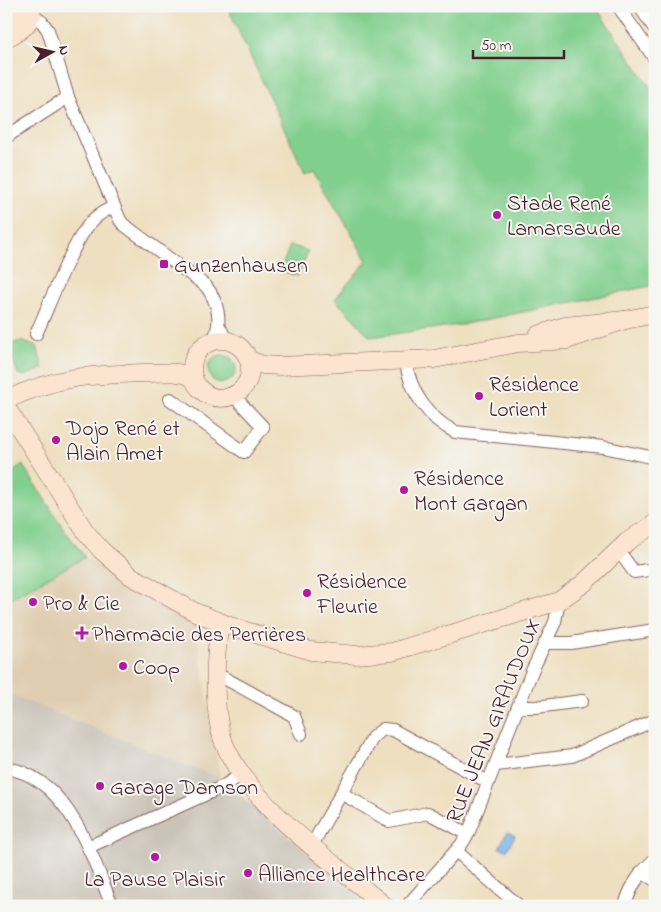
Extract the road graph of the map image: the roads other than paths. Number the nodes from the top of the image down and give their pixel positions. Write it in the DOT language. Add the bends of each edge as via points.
graph roads {
  1 [pos="618,6"];
  2 [pos="639,6"];
  3 [pos="32,11"];
  4 [pos="6,20"];
  5 [pos="655,29"];
  6 [pos="6,38"];
  7 [pos="655,59"];
  8 [pos="68,97"];
  9 [pos="6,138"];
  10 [pos="114,207"];
  11 [pos="655,314"];
  12 [pos="36,334"];
  13 [pos="220,336"];
  14 [pos="406,362"];
  15 [pos="254,367"];
  16 [pos="193,369"];
  17 [pos="233,395"];
  18 [pos="170,399"];
  19 [pos="6,400"];
  20 [pos="6,407"];
  21 [pos="655,458"];
  22 [pos="655,523"];
  23 [pos="618,550"];
  24 [pos="655,568"];
  25 [pos="559,601"];
  26 [pos="220,622"];
  27 [pos="655,630"];
  28 [pos="545,643"];
  29 [pos="215,673"];
  30 [pos="582,701"];
  31 [pos="518,707"];
  32 [pos="655,720"];
  33 [pos="301,734"];
  34 [pos="496,765"];
  35 [pos="6,768"];
  36 [pos="241,775"];
  37 [pos="488,782"];
  38 [pos="343,794"];
  39 [pos="468,834"];
  40 [pos="312,844"];
  41 [pos="88,847"];
  42 [pos="456,851"];
  43 [pos="655,859"];
  44 [pos="641,872"];
  45 [pos="655,880"];
  46 [pos="112,906"];
  47 [pos="385,906"];
  48 [pos="408,906"];
  49 [pos="519,906"];
  50 [pos="626,906"];
  1 -- 7 [label="street"];
  2 -- 5 [label="street"];
  3 -- 4 [label="main road"];
  3 -- 6 [label="main road" via="25,28"];
  3 -- 8 [label="street" via="48,30"];
  8 -- 9 [label="street"];
  8 -- 10 [label="street"];
  10 -- 12 [label="street" via="92,220 79,239"];
  10 -- 13 [label="street" via="123,224 206,286 215,298"];
  11 -- 14 [label="main road" via="625,320 567,340 518,342"];
  13 -- 15 [label="main road" via="241,348"];
  13 -- 16 [label="main road" via="197,352"];
  14 -- 15 [label="main road"];
  14 -- 21 [label="street" via="409,379 422,405 443,426 455,432 603,447"];
  15 -- 17 [label="main road" via="240,390"];
  16 -- 17 [label="main road" via="198,388 206,394 224,398"];
  16 -- 19 [label="main road" via="78,376 42,385"];
  17 -- 18 [label="street" via="263,427 244,452"];
  20 -- 26 [label="main road" via="61,496 101,550 150,588"];
  22 -- 23 [label="main road"];
  23 -- 24 [label="street" via="634,572"];
  23 -- 25 [label="main road" via="584,583"];
  25 -- 26 [label="main road" via="392,652 356,655 311,650"];
  25 -- 28 [label="street, RUE JEAN GIRAUDOUX" via="555,622"];
  26 -- 29 [label="main road"];
  27 -- 28 [label="street" via="571,643"];
  28 -- 31 [label="street, RUE JEAN GIRAUDOUX"];
  29 -- 33 [label="street" via="294,716"];
  29 -- 36 [label="main road" via="220,728"];
  30 -- 31 [label="street"];
  31 -- 34 [label="street, RUE JEAN GIRAUDOUX"];
  32 -- 34 [label="street" via="572,756"];
  34 -- 37 [label="street, RUE JEAN GIRAUDOUX"];
  35 -- 41 [label="street" via="33,777 58,796"];
  36 -- 40 [label="main road" via="269,808"];
  36 -- 41 [label="street"];
  37 -- 38 [label="street" via="388,729 378,731 373,737"];
  37 -- 39 [label="street, RUE JEAN GIRAUDOUX"];
  38 -- 39 [label="street" via="389,821 428,813"];
  38 -- 40 [label="street"];
  39 -- 42 [label="street, RUE JEAN GIRAUDOUX"];
  40 -- 47 [label="main road"];
  41 -- 46 [label="street"];
  42 -- 48 [label="street, RUE JEAN GIRAUDOUX"];
  42 -- 49 [label="street, RUE JEAN GIRAUDOUX"];
  43 -- 44 [label="street"];
  44 -- 45 [label="street"];
  44 -- 50 [label="street" via="628,892"];
}
